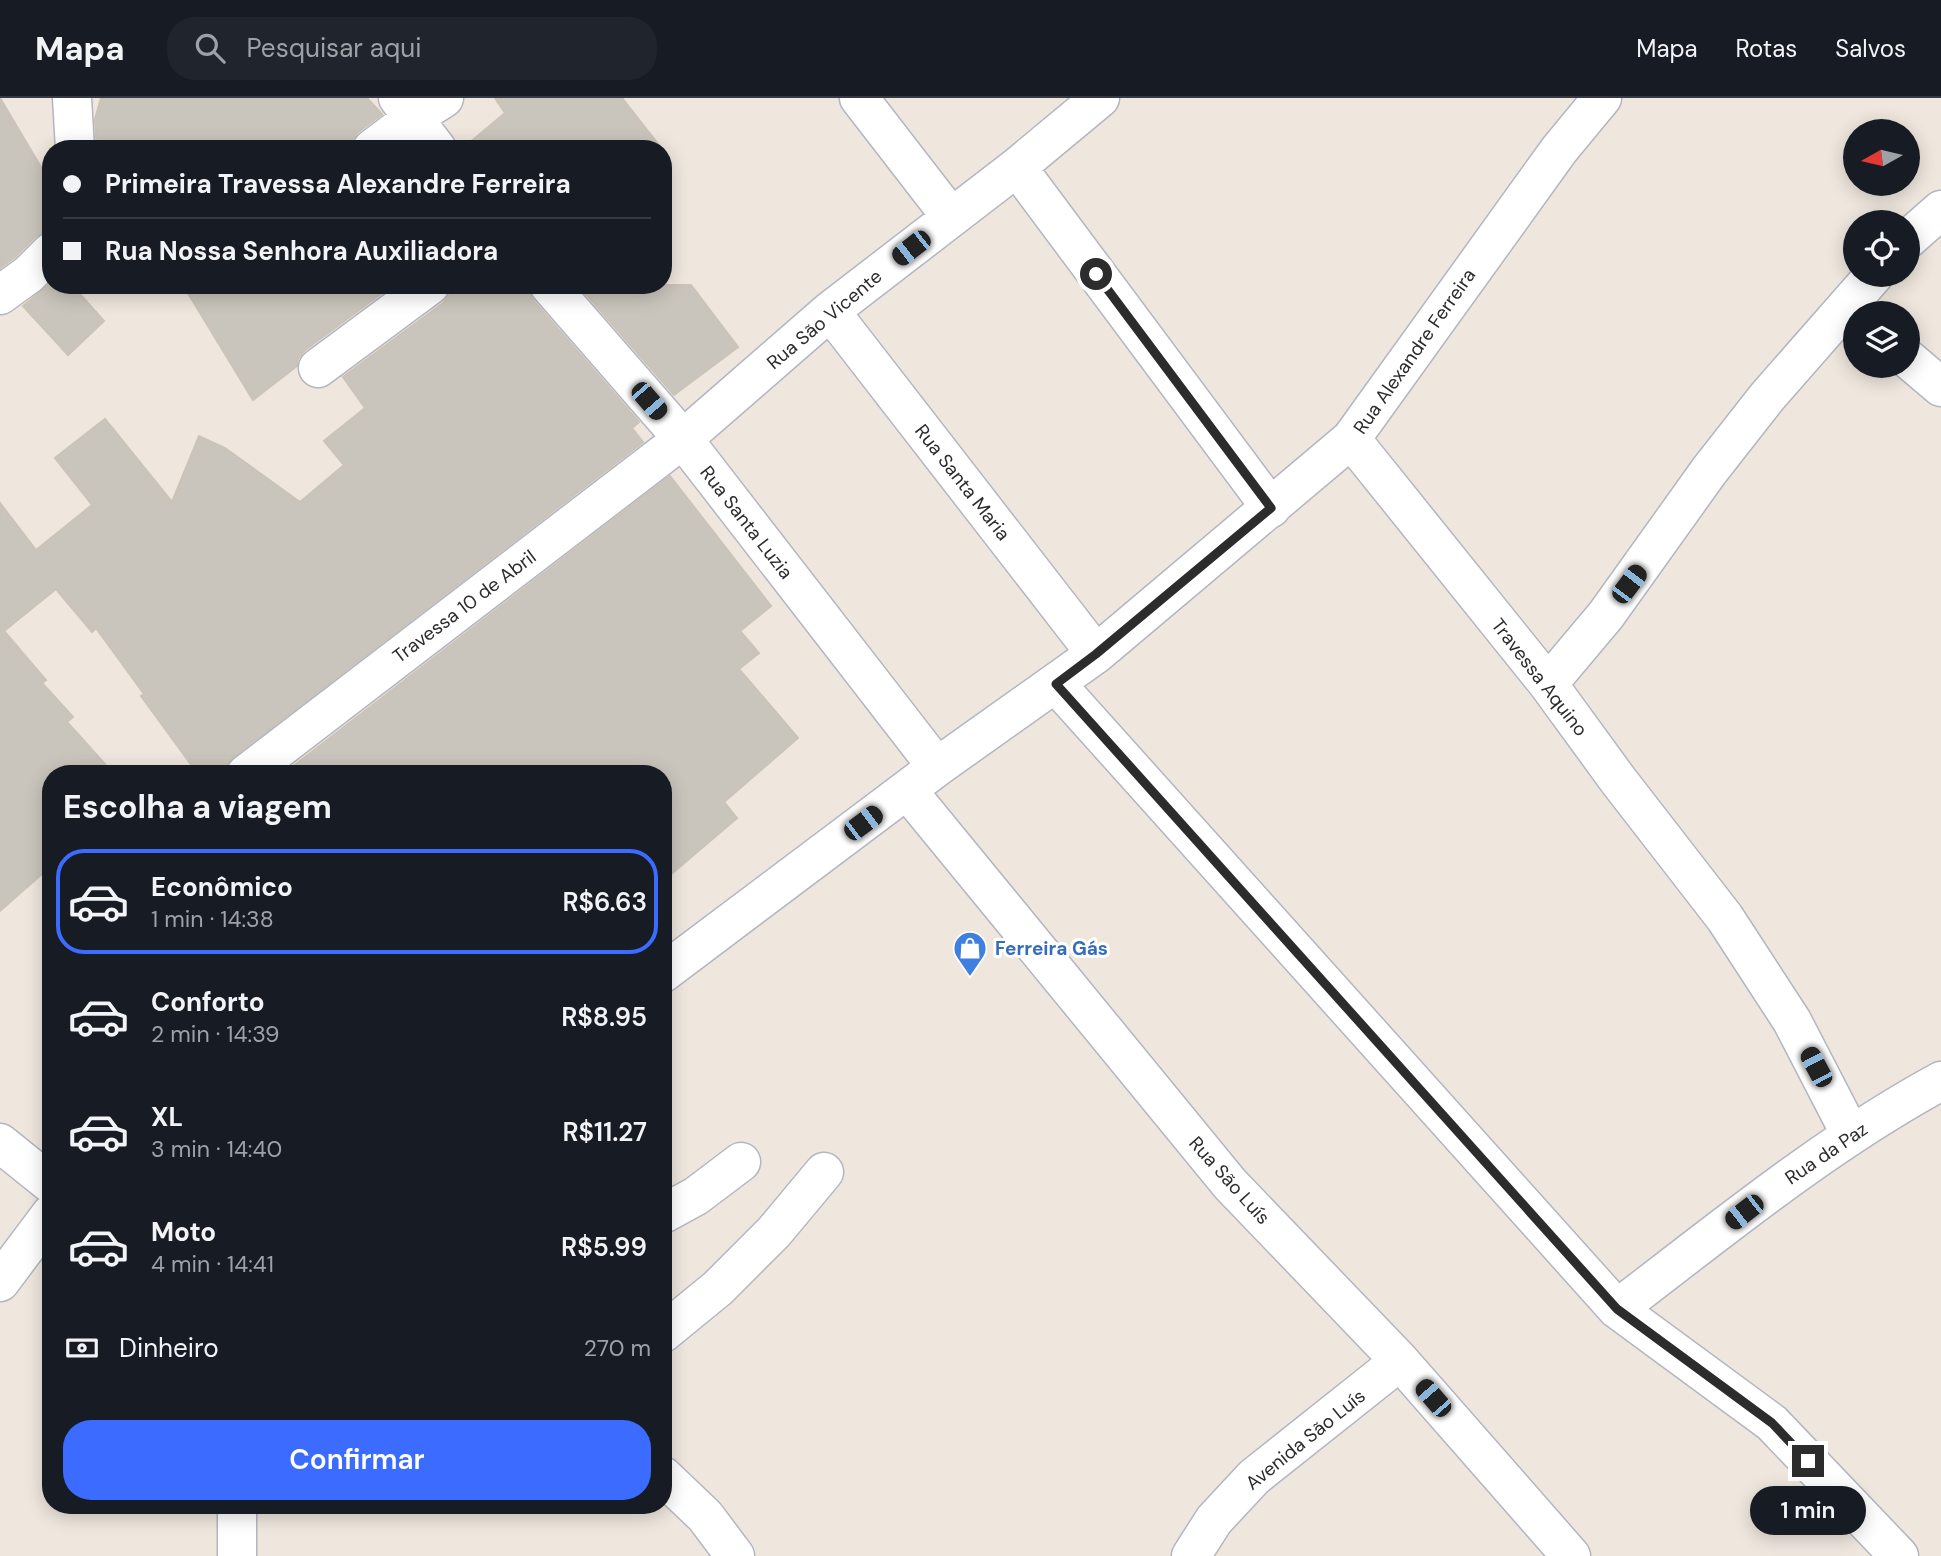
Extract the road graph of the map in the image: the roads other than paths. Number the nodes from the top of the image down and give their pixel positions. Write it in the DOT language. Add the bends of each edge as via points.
graph roads {
  1 [pos="72,98"];
  2 [pos="859,98"];
  3 [pos="1100,98"];
  4 [pos="1602,98"];
  5 [pos="418,105"];
  6 [pos="74,140"];
  7 [pos="382,140"];
  8 [pos="433,140"];
  9 [pos="1017,167"];
  10 [pos="1941,210"];
  11 [pos="951,217"];
  12 [pos="1920,228"];
  13 [pos="42,261"];
  14 [pos="418,294"];
  15 [pos="557,294"];
  16 [pos="0,295"];
  17 [pos="830,311"];
  18 [pos="1843,318"];
  19 [pos="318,368"];
  20 [pos="1920,369"];
  21 [pos="1941,387"];
  22 [pos="683,439"];
  23 [pos="1351,439"];
  24 [pos="1271,508"];
  25 [pos="1096,654"];
  26 [pos="1056,684"];
  27 [pos="1548,684"];
  28 [pos="258,765"];
  29 [pos="937,767"];
  30 [pos="907,790"];
  31 [pos="672,966"];
  32 [pos="1941,1081"];
  33 [pos="1852,1135"];
  34 [pos="0,1143"];
  35 [pos="741,1162"];
  36 [pos="824,1172"];
  37 [pos="42,1177"];
  38 [pos="672,1209"];
  39 [pos="42,1226"];
  40 [pos="0,1282"];
  41 [pos="1617,1309"];
  42 [pos="672,1326"];
  43 [pos="1400,1361"];
  44 [pos="672,1485"];
  45 [pos="237,1514"];
  46 [pos="237,1556"];
  47 [pos="735,1556"];
  48 [pos="1191,1556"];
  49 [pos="1570,1556"];
  50 [pos="1899,1556"];
  1 -- 6 [label="street"];
  2 -- 11 [label="street"];
  3 -- 9 [label="street, Rua São Vicente"];
  4 -- 23 [label="street, Rua Alexandre Ferreira" via="1551,161"];
  5 -- 7 [label="street"];
  5 -- 8 [label="street"];
  9 -- 11 [label="street, Rua São Vicente"];
  9 -- 24 [label="street"];
  10 -- 12 [label="street"];
  11 -- 17 [label="street, Rua São Vicente"];
  13 -- 16 [label="street"];
  14 -- 19 [label="street"];
  15 -- 22 [label="street, Rua Santa Luzia"];
  17 -- 22 [label="street, Rua São Vicente"];
  17 -- 25 [label="street, Rua Santa Maria"];
  18 -- 27 [label="street" via="1767,397 1606,615"];
  20 -- 21 [label="street"];
  22 -- 28 [label="street, Travessa 10 de Abril"];
  22 -- 29 [label="street, Rua Santa Luzia"];
  23 -- 24 [label="street, Rua Alexandre Ferreira"];
  23 -- 27 [label="street, Travessa Aquino"];
  24 -- 25 [label="street, Rua Alexandre Ferreira"];
  25 -- 26 [label="street, Rua Alexandre Ferreira"];
  26 -- 29 [label="street, Rua Alexandre Ferreira"];
  26 -- 41 [label="street"];
  27 -- 33 [label="street, Travessa Aquino" via="1725,918 1792,1021"];
  29 -- 30 [label="street, Rua Alexandre Ferreira"];
  30 -- 31 [label="street, Rua Alexandre Ferreira"];
  30 -- 43 [label="street, Rua São Luís" via="1230,1184"];
  32 -- 33 [label="street, Rua da Paz"];
  33 -- 41 [label="street, Rua da Paz" via="1765,1195"];
  34 -- 37 [label="street"];
  35 -- 38 [label="street"];
  36 -- 42 [label="street" via="774,1232"];
  39 -- 40 [label="street"];
  41 -- 50 [label="street" via="1772,1423"];
  43 -- 48 [label="street, Avenida São Luís" via="1254,1477 1214,1520"];
  43 -- 49 [label="street, Rua São Luís"];
  44 -- 47 [label="street" via="705,1516"];
  45 -- 46 [label="street"];
}
